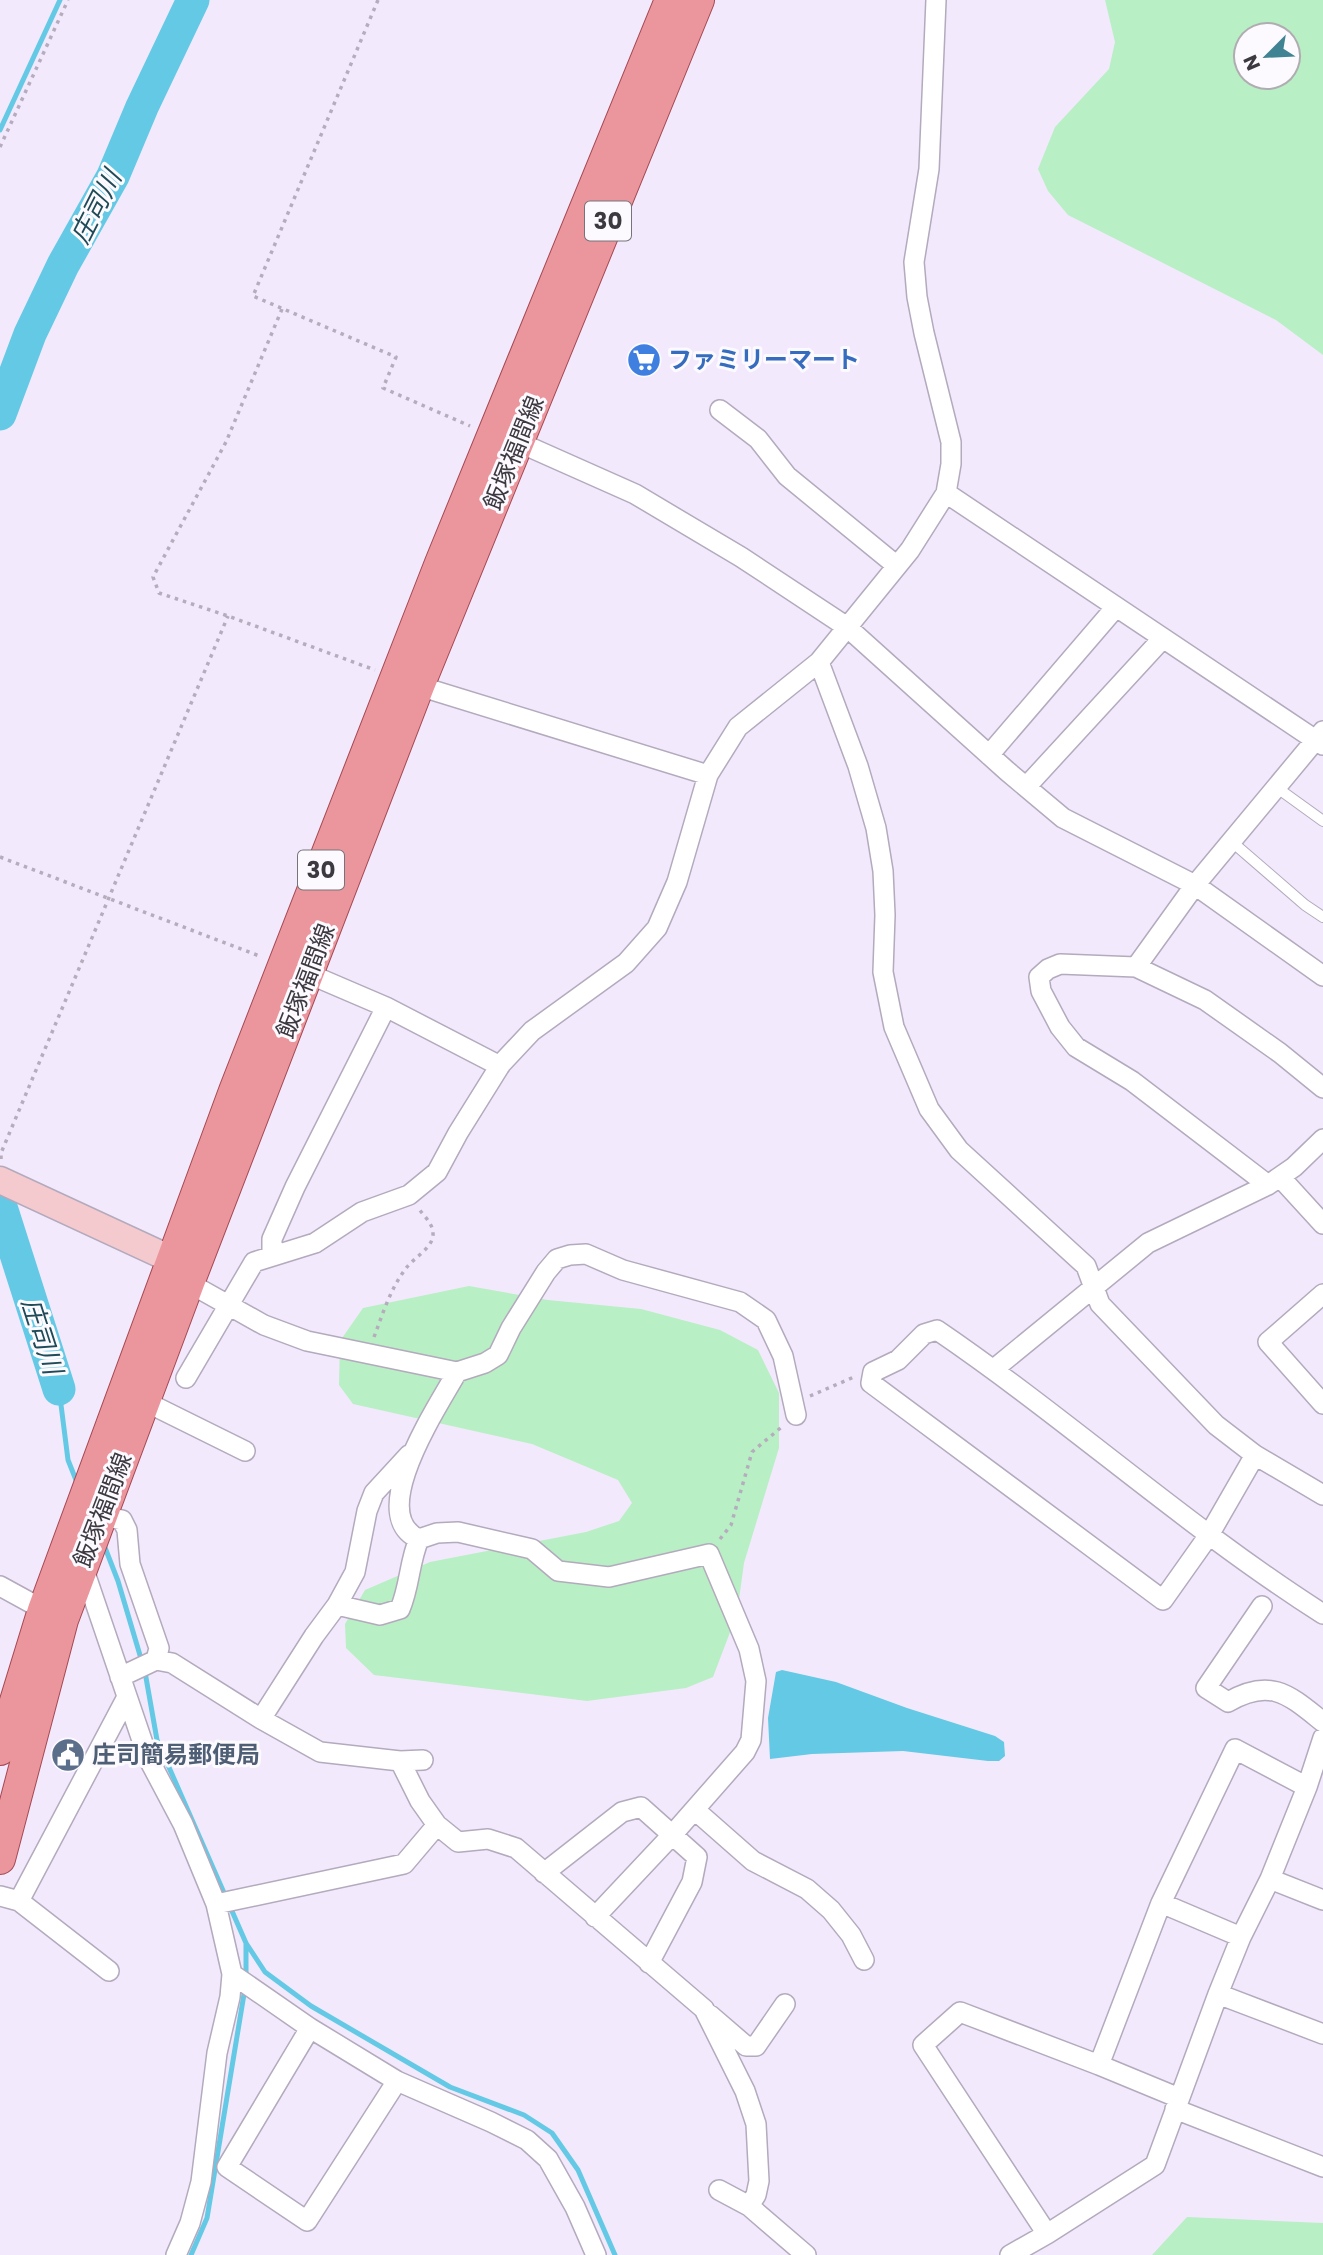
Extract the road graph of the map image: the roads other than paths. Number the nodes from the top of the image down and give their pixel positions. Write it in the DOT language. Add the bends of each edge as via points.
graph roads {
  1 [pos="670,0"];
  2 [pos="699,0"];
  3 [pos="936,0"];
  4 [pos="720,410"];
  5 [pos="518,442"];
  6 [pos="946,493"];
  7 [pos="898,565"];
  8 [pos="1116,607"];
  9 [pos="848,627"];
  10 [pos="1163,638"];
  11 [pos="819,662"];
  12 [pos="408,682"];
  13 [pos="1320,739"];
  14 [pos="989,755"];
  15 [pos="708,775"];
  16 [pos="1026,787"];
  17 [pos="1276,787"];
  18 [pos="1323,821"];
  19 [pos="1231,841"];
  20 [pos="1195,885"];
  21 [pos="1323,917"];
  22 [pos="1136,967"];
  23 [pos="296,970"];
  24 [pos="1323,976"];
  25 [pos="386,1007"];
  26 [pos="500,1066"];
  27 [pos="1323,1088"];
  28 [pos="1323,1139"];
  29 [pos="1,1181"];
  30 [pos="1274,1181"];
  31 [pos="1323,1224"];
  32 [pos="272,1256"];
  33 [pos="185,1271"];
  34 [pos="1094,1285"];
  35 [pos="1323,1294"];
  36 [pos="227,1305"];
  37 [pos="994,1369"];
  38 [pos="457,1372"];
  39 [pos="187,1378"];
  40 [pos="144,1401"];
  41 [pos="1323,1404"];
  42 [pos="795,1409"];
  43 [pos="245,1451"];
  44 [pos="413,1451"];
  45 [pos="1255,1455"];
  46 [pos="1323,1495"];
  47 [pos="101,1516"];
  48 [pos="1209,1535"];
  49 [pos="419,1539"];
  50 [pos="82,1566"];
  51 [pos="0,1586"];
  52 [pos="337,1605"];
  53 [pos="1262,1606"];
  54 [pos="1323,1614"];
  55 [pos="53,1615"];
  56 [pos="156,1660"];
  57 [pos="120,1677"];
  58 [pos="127,1697"];
  59 [pos="261,1719"];
  60 [pos="1323,1723"];
  61 [pos="1323,1738"];
  62 [pos="0,1750"];
  63 [pos="423,1759"];
  64 [pos="400,1762"];
  65 [pos="1319,1767"];
  66 [pos="1307,1787"];
  67 [pos="695,1810"];
  68 [pos="437,1825"];
  69 [pos="673,1834"];
  70 [pos="0,1858"];
  71 [pos="544,1873"];
  72 [pos="1270,1879"];
  73 [pos="0,1896"];
  74 [pos="1323,1900"];
  75 [pos="19,1901"];
  76 [pos="1161,1903"];
  77 [pos="216,1904"];
  78 [pos="595,1917"];
  79 [pos="1241,1937"];
  80 [pos="864,1959"];
  81 [pos="649,1963"];
  82 [pos="109,1971"];
  83 [pos="232,1974"];
  84 [pos="1217,1994"];
  85 [pos="785,2004"];
  86 [pos="704,2009"];
  87 [pos="310,2028"];
  88 [pos="1323,2034"];
  89 [pos="1098,2065"];
  90 [pos="397,2081"];
  91 [pos="1177,2104"];
  92 [pos="1323,2167"];
  93 [pos="719,2190"];
  94 [pos="749,2206"];
  95 [pos="1047,2234"];
  96 [pos="176,2255"];
  97 [pos="596,2255"];
  98 [pos="806,2255"];
  99 [pos="1010,2255"];
  1 -- 12 [label="main road, 飯塚福間線 / 30" via="495,426"];
  2 -- 5 [label="main road, 飯塚福間線 / 30"];
  3 -- 6 [label="street" via="929,169 914,262 924,333 951,442"];
  4 -- 7 [label="street" via="758,439 787,476"];
  5 -- 9 [label="street" via="635,494"];
  5 -- 12 [label="main road, 飯塚福間線 / 30"];
  6 -- 7 [label="street"];
  6 -- 8 [label="street"];
  7 -- 9 [label="street"];
  8 -- 10 [label="street"];
  8 -- 14 [label="street"];
  9 -- 11 [label="street"];
  9 -- 14 [label="street"];
  10 -- 13 [label="street"];
  10 -- 16 [label="street"];
  11 -- 15 [label="street" via="738,727"];
  11 -- 34 [label="street" via="876,828 883,871 883,972 894,1027 910,1069 929,1109 959,1150 1086,1266"];
  12 -- 15 [label="street"];
  12 -- 23 [label="main road, 飯塚福間線 / 30"];
  13 -- 17 [label="street"];
  14 -- 16 [label="street"];
  15 -- 26 [label="street" via="677,882 657,928 626,963 532,1031"];
  16 -- 20 [label="street" via="1063,818"];
  17 -- 18 [label="lane"];
  17 -- 19 [label="street"];
  19 -- 20 [label="street"];
  19 -- 21 [label="lane"];
  20 -- 22 [label="street"];
  20 -- 24 [label="street"];
  22 -- 27 [label="street" via="1205,1000"];
  22 -- 30 [label="street" via="1060,964 1039,977 1041,991 1076,1047"];
  23 -- 25 [label="street"];
  23 -- 33 [label="main road, 飯塚福間線 / 30"];
  25 -- 26 [label="street"];
  25 -- 32 [label="street" via="295,1187 272,1239"];
  26 -- 32 [label="street" via="437,1172 409,1195 362,1212 314,1243"];
  28 -- 30 [label="street"];
  29 -- 33 [label="street"];
  30 -- 31 [label="street"];
  30 -- 34 [label="street" via="1148,1243"];
  32 -- 36 [label="street" via="254,1262"];
  33 -- 36 [label="street"];
  33 -- 40 [label="main road, 飯塚福間線 / 30"];
  33 -- 55 [label="main road, 飯塚福間線 / 30"];
  34 -- 37 [label="street"];
  34 -- 45 [label="street" via="1100,1304 1216,1425"];
  35 -- 41 [label="street" via="1268,1342"];
  36 -- 38 [label="street" via="307,1341"];
  36 -- 39 [label="street"];
  37 -- 48 [label="street"];
  37 -- 48 [label="street" via="937,1330 925,1334 898,1360 873,1371 871,1383 1164,1601"];
  38 -- 42 [label="street" via="498,1355 557,1259 586,1254 623,1270 740,1302 766,1320 783,1356"];
  38 -- 44 [label="street"];
  40 -- 43 [label="street"];
  40 -- 47 [label="main road, 飯塚福間線 / 30"];
  44 -- 49 [label="street" via="398,1510 402,1524"];
  44 -- 52 [label="street" via="374,1493 355,1572"];
  45 -- 46 [label="street"];
  45 -- 48 [label="street"];
  47 -- 50 [label="main road, 飯塚福間線 / 30"];
  47 -- 56 [label="street" via="122,1520 127,1530 130,1564 159,1648"];
  48 -- 54 [label="street"];
  49 -- 52 [label="street" via="400,1609 380,1615"];
  49 -- 67 [label="street" via="458,1532 532,1549 558,1571 610,1577 709,1554 749,1649 756,1681 751,1740"];
  50 -- 55 [label="main road, 飯塚福間線 / 30"];
  50 -- 57 [label="street"];
  51 -- 55 [label="street"];
  52 -- 59 [label="street"];
  53 -- 60 [label="street" via="1206,1688 1228,1702 1245,1692 1282,1692"];
  55 -- 62 [label="main road, 飯塚福間線 / 30"];
  55 -- 70 [label="main road, 飯塚福間線 / 30"];
  56 -- 57 [label="street"];
  56 -- 59 [label="street" via="172,1663"];
  57 -- 58 [label="street"];
  58 -- 75 [label="street"];
  58 -- 77 [label="street" via="148,1758 183,1824"];
  59 -- 64 [label="street" via="320,1752"];
  61 -- 65 [label="street"];
  63 -- 64 [label="street"];
  64 -- 68 [label="street"];
  65 -- 66 [label="street"];
  66 -- 72 [label="street"];
  66 -- 76 [label="street" via="1235,1749"];
  67 -- 69 [label="street"];
  67 -- 80 [label="street" via="752,1861 807,1889 831,1910 852,1934"];
  68 -- 71 [label="street" via="457,1842 488,1839 516,1849"];
  68 -- 77 [label="street" via="404,1864"];
  69 -- 71 [label="street" via="641,1807 622,1812"];
  69 -- 78 [label="street"];
  69 -- 81 [label="street" via="697,1857 692,1882"];
  71 -- 78 [label="street"];
  72 -- 74 [label="street"];
  72 -- 79 [label="street"];
  73 -- 75 [label="street"];
  75 -- 82 [label="street"];
  76 -- 79 [label="street"];
  76 -- 89 [label="street"];
  77 -- 83 [label="street"];
  78 -- 81 [label="street"];
  79 -- 84 [label="street"];
  81 -- 86 [label="street"];
  83 -- 87 [label="street"];
  83 -- 96 [label="street" via="201,2182"];
  84 -- 88 [label="street"];
  84 -- 91 [label="street"];
  85 -- 86 [label="street" via="756,2046 746,2046"];
  86 -- 94 [label="street" via="745,2091 756,2124 759,2181"];
  87 -- 90 [label="street"];
  87 -- 90 [label="street" via="228,2167 307,2221"];
  89 -- 91 [label="street"];
  89 -- 95 [label="street" via="960,2012 923,2045"];
  90 -- 97 [label="street" via="527,2140 548,2159"];
  91 -- 92 [label="street"];
  91 -- 95 [label="street" via="1155,2165"];
  93 -- 94 [label="street"];
  94 -- 98 [label="street"];
  95 -- 99 [label="street"];
}
